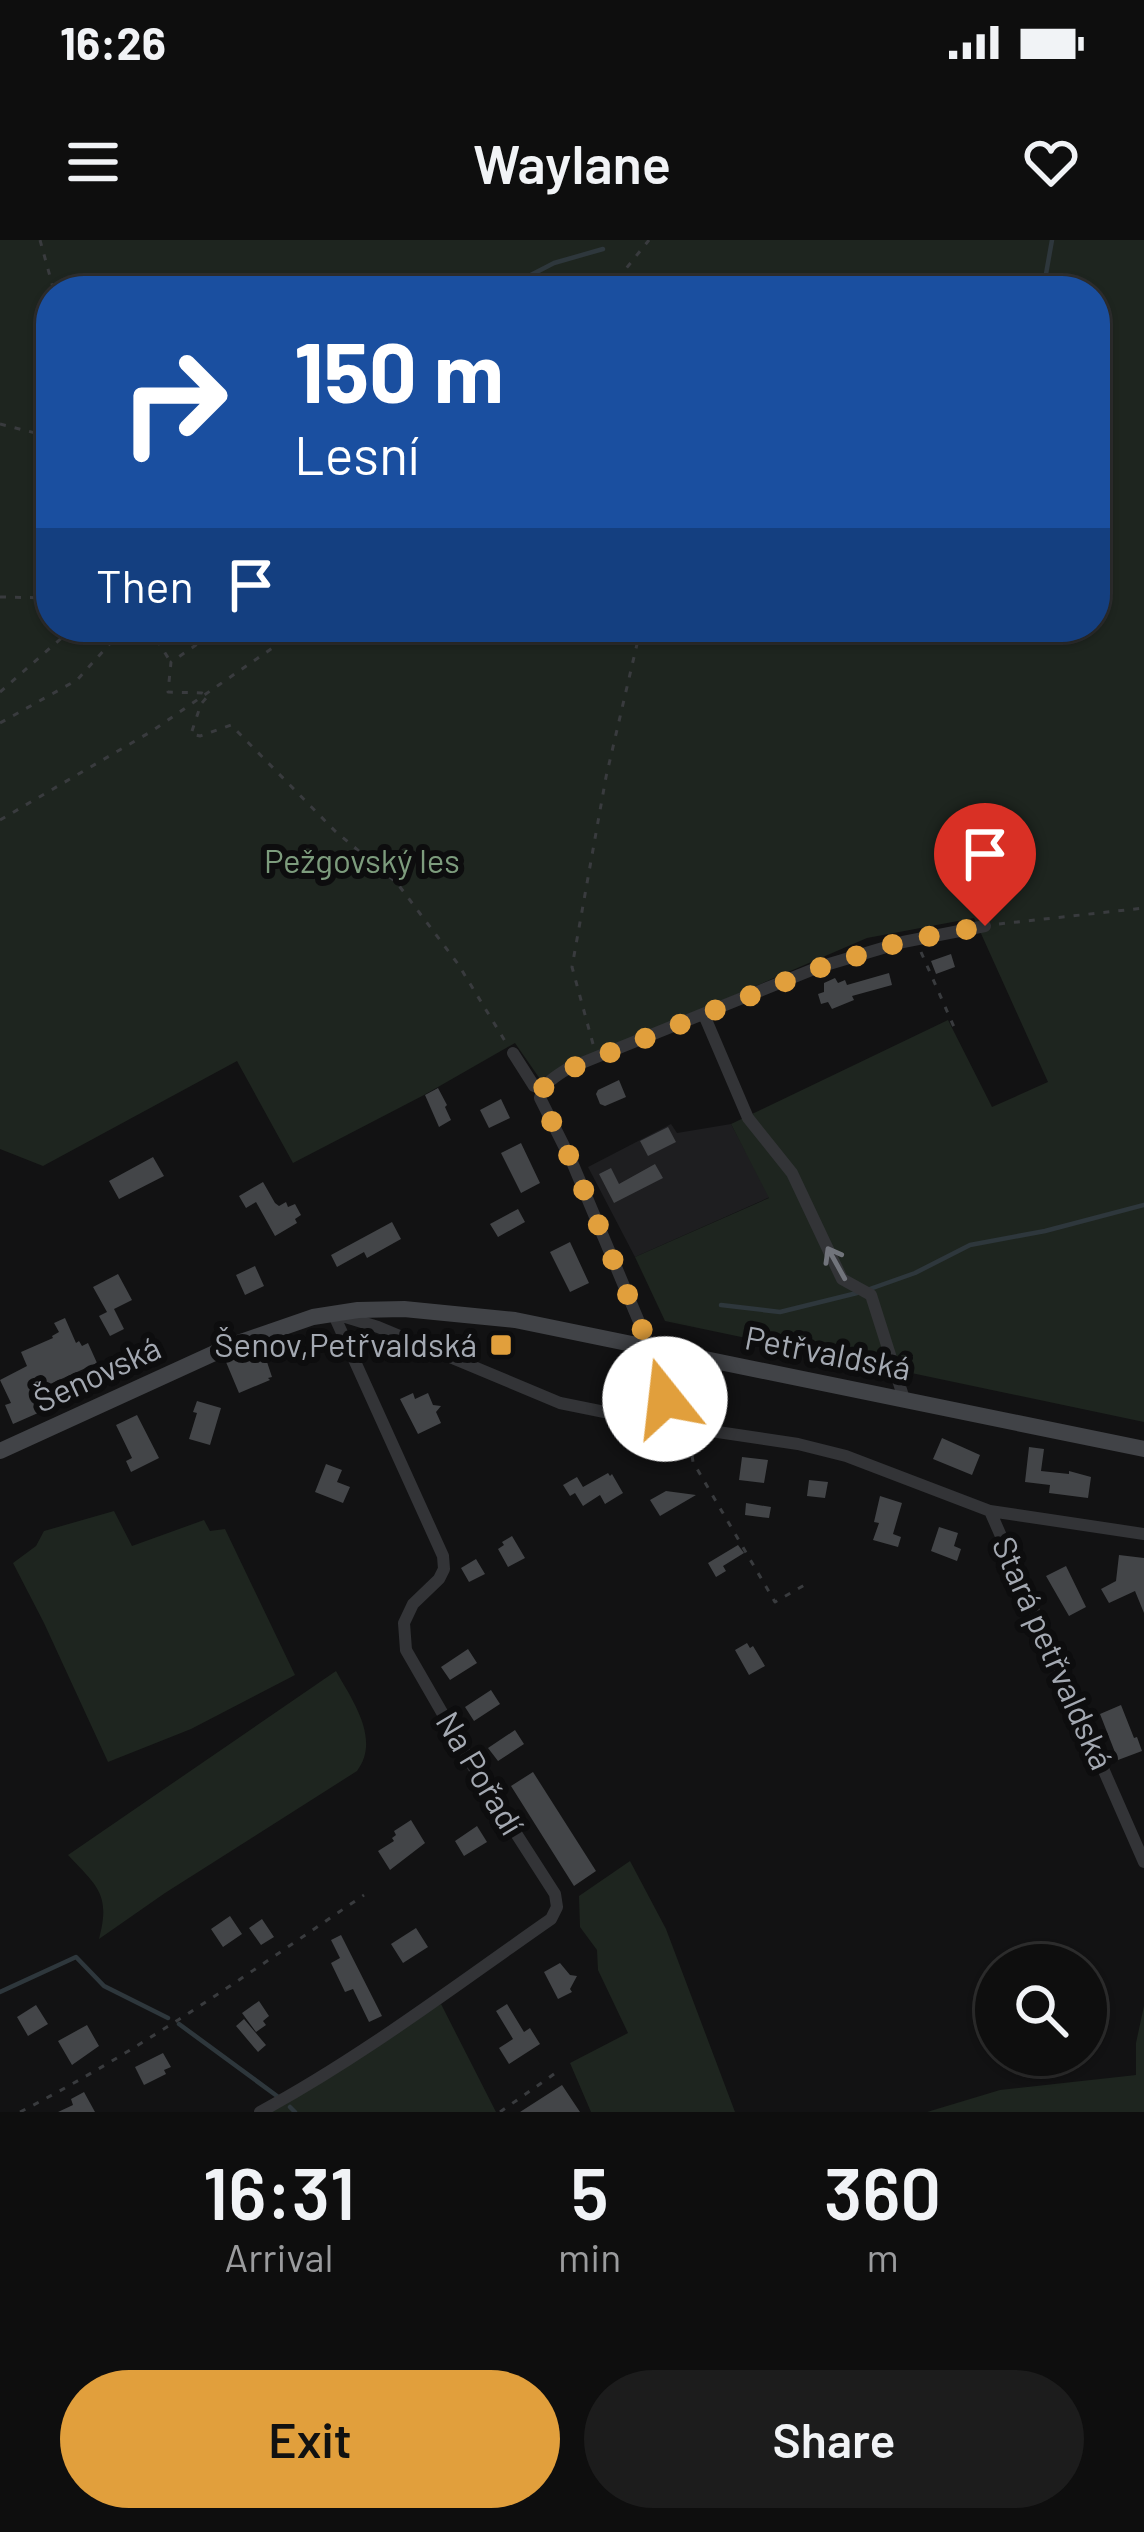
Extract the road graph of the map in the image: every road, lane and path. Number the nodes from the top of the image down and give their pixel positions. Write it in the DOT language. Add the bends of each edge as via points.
graph roads {
  1 [pos="40,240"];
  2 [pos="649,240"];
  3 [pos="50,276"];
  4 [pos="620,276"];
  5 [pos="0,424"];
  6 [pos="36,433"];
  7 [pos="0,597"];
  8 [pos="36,598"];
  9 [pos="57,642"];
  10 [pos="111,642"];
  11 [pos="158,642"];
  12 [pos="201,642"];
  13 [pos="281,642"];
  14 [pos="638,642"];
  15 [pos="171,665"];
  16 [pos="0,692"];
  17 [pos="0,723"];
  18 [pos="0,820"];
  19 [pos="1144,908"];
  20 [pos="985,926"];
  21 [pos="916,939"];
  22 [pos="704,1015"];
  23 [pos="954,1027"];
  24 [pos="513,1053"];
  25 [pos="596,1057"];
  26 [pos="542,1089"];
  27 [pos="333,1313"];
  28 [pos="286,1325"];
  29 [pos="650,1348"];
  30 [pos="904,1399"];
  31 [pos="664,1424"];
  32 [pos="688,1428"];
  33 [pos="1144,1449"];
  34 [pos="0,1451"];
  35 [pos="990,1510"];
  36 [pos="1144,1534"];
  37 [pos="808,1583"];
  38 [pos="1144,1862"];
  39 [pos="364,1895"];
  40 [pos="557,2072"];
  41 [pos="20,2112"];
  42 [pos="260,2112"];
  43 [pos="500,2112"];
  1 -- 3 [label="path"];
  2 -- 4 [label="path"];
  5 -- 6 [label="path"];
  7 -- 8 [label="path"];
  9 -- 16 [label="path"];
  10 -- 17 [label="path" via="77,680"];
  11 -- 15 [label="path"];
  12 -- 15 [label="path"];
  13 -- 18 [label="path" via="152,731"];
  14 -- 25 [label="path" via="572,967"];
  15 -- 24 [label="path" via="167,692 208,697 191,734 231,724 334,831 397,883"];
  19 -- 20 [label="path"];
  20 -- 21 [label="street"];
  21 -- 22 [label="street"];
  21 -- 23 [label="path"];
  22 -- 25 [label="street"];
  30 -- 22 [label="street, one-way" via="871,1295 842,1279 792,1173 748,1118"];
  24 -- 26 [label="street"];
  25 -- 26 [label="street"];
  26 -- 29 [label="street"];
  27 -- 28 [label="main road, Petřvaldská"];
  27 -- 29 [label="main road, Petřvaldská" via="476,1315"];
  27 -- 31 [label="street, Stará petřvaldská" via="560,1403"];
  27 -- 42 [label="street, Na Pořadí" via="443,1556 445,1569 404,1623 406,1650 557,1907 533,1932"];
  28 -- 34 [label="main road, Šenovská"];
  29 -- 30 [label="main road, Petřvaldská"];
  29 -- 31 [label="street" via="666,1375"];
  30 -- 33 [label="main road, Petřvaldská"];
  31 -- 32 [label="street, Stará petřvaldská"];
  32 -- 35 [label="street, Stará petřvaldská" via="846,1456"];
  32 -- 37 [label="path" via="693,1462 775,1602"];
  35 -- 36 [label="street, Stará petřvaldská"];
  35 -- 38 [label="street, Stará petřvaldská"];
  39 -- 41 [label="path" via="89,2077"];
  40 -- 43 [label="path"];
}
